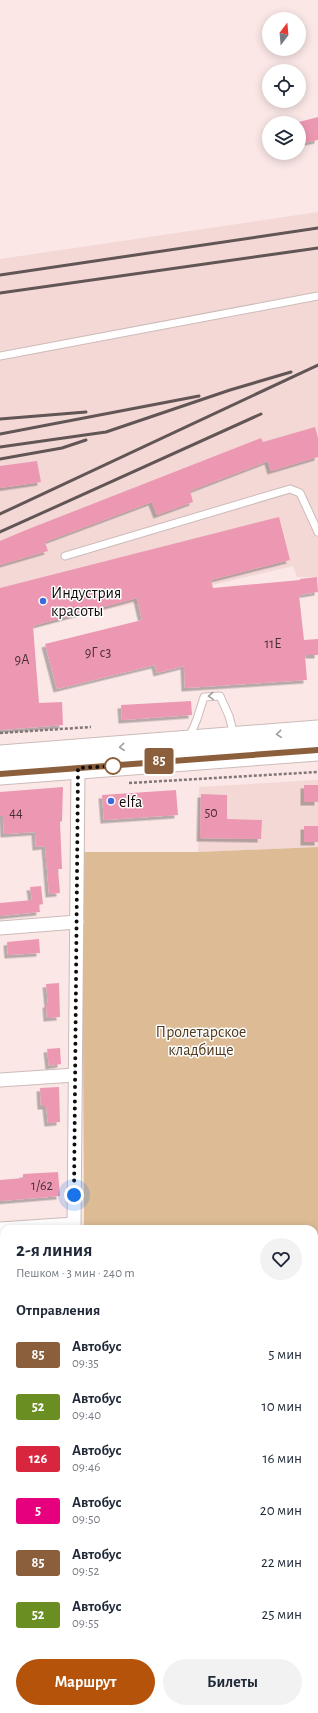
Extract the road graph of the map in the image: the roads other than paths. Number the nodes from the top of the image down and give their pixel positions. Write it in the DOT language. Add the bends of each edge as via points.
graph roads {
  1 [pos="318,296"];
  2 [pos="0,356"];
  3 [pos="318,532"];
  4 [pos="64,556"];
  5 [pos="318,731"];
  6 [pos="235,738"];
  7 [pos="187,741"];
  8 [pos="318,750"];
  9 [pos="0,756"];
  10 [pos="78,768"];
  11 [pos="0,774"];
  12 [pos="77,922"];
  13 [pos="0,928"];
  14 [pos="75,1076"];
  15 [pos="0,1080"];
  16 [pos="74,1225"];
  1 -- 2 [label="lane"];
  3 -- 4 [label="lane" via="300,493 290,489"];
  5 -- 6 [label="main road, one-way"];
  6 -- 7 [label="main road"];
  6 -- 7 [label="lane, one-way" via="220,696 204,697"];
  7 -- 9 [label="main road, one-way"];
  8 -- 10 [label="main road"];
  10 -- 11 [label="main road"];
  10 -- 12 [label="street"];
  12 -- 13 [label="street"];
  12 -- 14 [label="street"];
  14 -- 15 [label="street"];
  14 -- 16 [label="street"];
}
